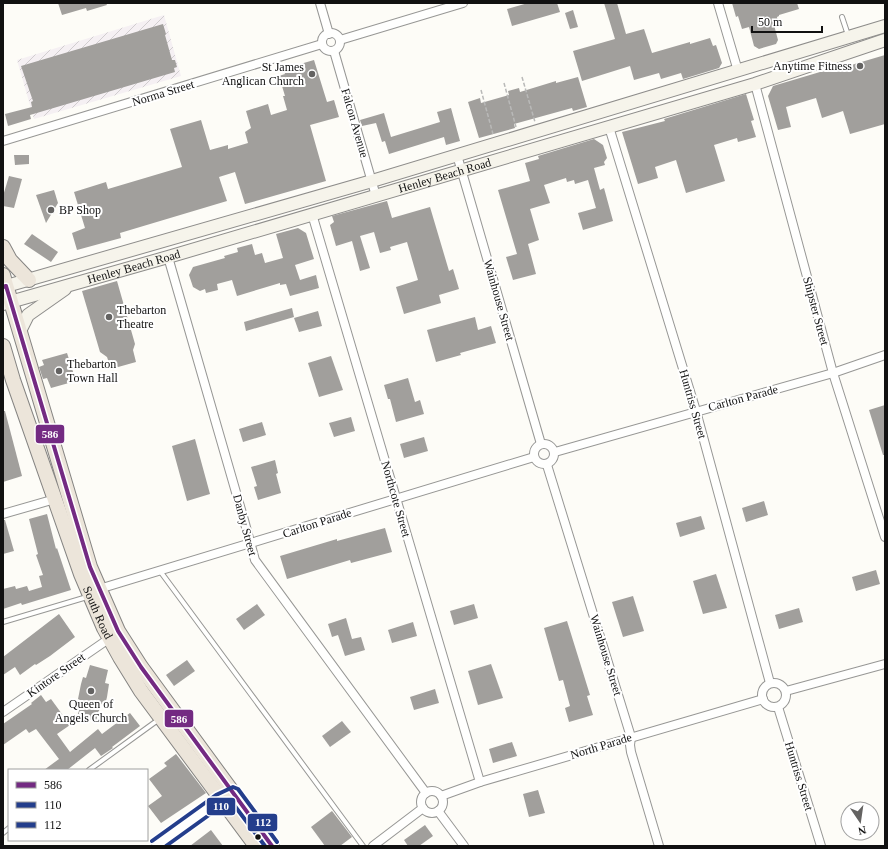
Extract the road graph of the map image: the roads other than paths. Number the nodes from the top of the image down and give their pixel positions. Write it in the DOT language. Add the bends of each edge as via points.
graph roads {
  1 [pos="320,3"];
  2 [pos="464,3"];
  3 [pos="718,3"];
  4 [pos="842,17"];
  5 [pos="885,26"];
  6 [pos="329,34"];
  7 [pos="849,36"];
  8 [pos="340,40"];
  9 [pos="885,40"];
  10 [pos="322,44"];
  11 [pos="334,51"];
  12 [pos="738,71"];
  13 [pos="755,84"];
  14 [pos="609,127"];
  15 [pos="3,141"];
  16 [pos="457,156"];
  17 [pos="462,171"];
  18 [pos="372,181"];
  19 [pos="376,196"];
  20 [pos="312,214"];
  21 [pos="3,246"];
  22 [pos="168,257"];
  23 [pos="29,280"];
  24 [pos="4,283"];
  25 [pos="72,284"];
  26 [pos="7,302"];
  27 [pos="20,331"];
  28 [pos="3,346"];
  29 [pos="885,355"];
  30 [pos="5,357"];
  31 [pos="833,373"];
  32 [pos="696,411"];
  33 [pos="541,444"];
  34 [pos="555,452"];
  35 [pos="534,457"];
  36 [pos="547,465"];
  37 [pos="62,497"];
  38 [pos="396,498"];
  39 [pos="3,514"];
  40 [pos="885,536"];
  41 [pos="251,544"];
  42 [pos="160,571"];
  43 [pos="94,593"];
  44 [pos="3,622"];
  45 [pos="110,638"];
  46 [pos="885,664"];
  47 [pos="770,683"];
  48 [pos="786,691"];
  49 [pos="763,699"];
  50 [pos="778,706"];
  51 [pos="3,712"];
  52 [pos="161,718"];
  53 [pos="632,737"];
  54 [pos="90,769"];
  55 [pos="480,782"];
  56 [pos="426,793"];
  57 [pos="227,796"];
  58 [pos="441,796"];
  59 [pos="423,808"];
  60 [pos="438,811"];
  61 [pos="156,846"];
  62 [pos="256,846"];
  63 [pos="272,846"];
  64 [pos="363,846"];
  65 [pos="373,846"];
  66 [pos="464,846"];
  67 [pos="659,846"];
  68 [pos="821,846"];
  1 -- 6 [label="street"];
  2 -- 8 [label="street"];
  3 -- 12 [label="street"];
  4 -- 7 [label="lane"];
  5 -- 7 [label="main road, Henley Beach Road"];
  6 -- 8 [label="street" via="334,34"];
  6 -- 10 [label="street" via="324,37"];
  7 -- 12 [label="main road, Henley Beach Road"];
  8 -- 11 [label="street" via="340,45"];
  9 -- 13 [label="main road, Henley Beach Road"];
  10 -- 11 [label="street" via="326,49"];
  10 -- 15 [label="street, Norma Street"];
  11 -- 18 [label="street, Falcon Avenue"];
  12 -- 16 [label="main road, Henley Beach Road"];
  13 -- 14 [label="main road, Henley Beach Road"];
  13 -- 31 [label="street, Shipster Street"];
  14 -- 17 [label="main road, Henley Beach Road"];
  14 -- 32 [label="street, Huntriss Street"];
  16 -- 17 [label="street, Wainhouse Street"];
  16 -- 18 [label="main road, Henley Beach Road"];
  17 -- 19 [label="main road, Henley Beach Road"];
  17 -- 33 [label="street, Wainhouse Street"];
  18 -- 19 [label="street, Falcon Avenue"];
  18 -- 23 [label="main road, Henley Beach Road"];
  19 -- 20 [label="main road, Henley Beach Road"];
  20 -- 22 [label="main road, Henley Beach Road"];
  20 -- 38 [label="street, Northcote Street"];
  21 -- 23 [label="highway" via="10,260"];
  22 -- 25 [label="main road, Henley Beach Road"];
  22 -- 41 [label="street, Danby Street"];
  23 -- 24 [label="main road, Henley Beach Road"];
  24 -- 26 [label="highway, South Road"];
  25 -- 26 [label="main road, Henley Beach Road"];
  25 -- 27 [label="main road" via="28,315"];
  26 -- 27 [label="highway, South Road"];
  27 -- 37 [label="highway, South Road"];
  28 -- 30 [label="highway, South Road"];
  29 -- 31 [label="street, Carlton Parade"];
  30 -- 37 [label="highway, South Road"];
  31 -- 32 [label="street, Carlton Parade"];
  31 -- 40 [label="street, Shipster Street"];
  32 -- 34 [label="street, Carlton Parade"];
  32 -- 47 [label="street, Huntriss Street"];
  33 -- 34 [label="street" via="547,444"];
  33 -- 35 [label="street" via="534,452"];
  34 -- 36 [label="street" via="555,458"];
  35 -- 36 [label="street" via="537,462"];
  35 -- 38 [label="street, Carlton Parade"];
  36 -- 53 [label="street, Wainhouse Street"];
  37 -- 39 [label="street"];
  37 -- 43 [label="highway, South Road"];
  38 -- 41 [label="street, Carlton Parade"];
  38 -- 55 [label="street, Northcote Street"];
  41 -- 42 [label="street, Carlton Parade"];
  41 -- 56 [label="street, Danby Street" via="255,560"];
  42 -- 43 [label="street, Carlton Parade"];
  42 -- 64 [label="lane"];
  43 -- 44 [label="lane"];
  43 -- 45 [label="highway, South Road"];
  43 -- 57 [label="highway, South Road"];
  45 -- 51 [label="street, Kintore Street"];
  45 -- 52 [label="highway, South Road" via="132,677"];
  46 -- 48 [label="street"];
  47 -- 48 [label="street" via="777,683"];
  47 -- 49 [label="street" via="765,686"];
  48 -- 50 [label="street" via="784,702"];
  49 -- 50 [label="street" via="766,704"];
  49 -- 53 [label="street, North Parade"];
  50 -- 68 [label="street, Huntriss Street"];
  52 -- 54 [label="lane"];
  52 -- 57 [label="highway, South Road"];
  53 -- 55 [label="street, North Parade"];
  53 -- 67 [label="street, Wainhouse Street" via="630,745"];
  55 -- 58 [label="street, North Parade"];
  56 -- 58 [label="street" via="433,791"];
  56 -- 59 [label="street" via="422,800"];
  57 -- 61 [label="street"];
  57 -- 62 [label="highway, South Road"];
  57 -- 63 [label="highway, South Road"];
  58 -- 60 [label="street" via="443,802"];
  59 -- 60 [label="street" via="428,812"];
  59 -- 65 [label="street"];
  60 -- 66 [label="street"];
}
